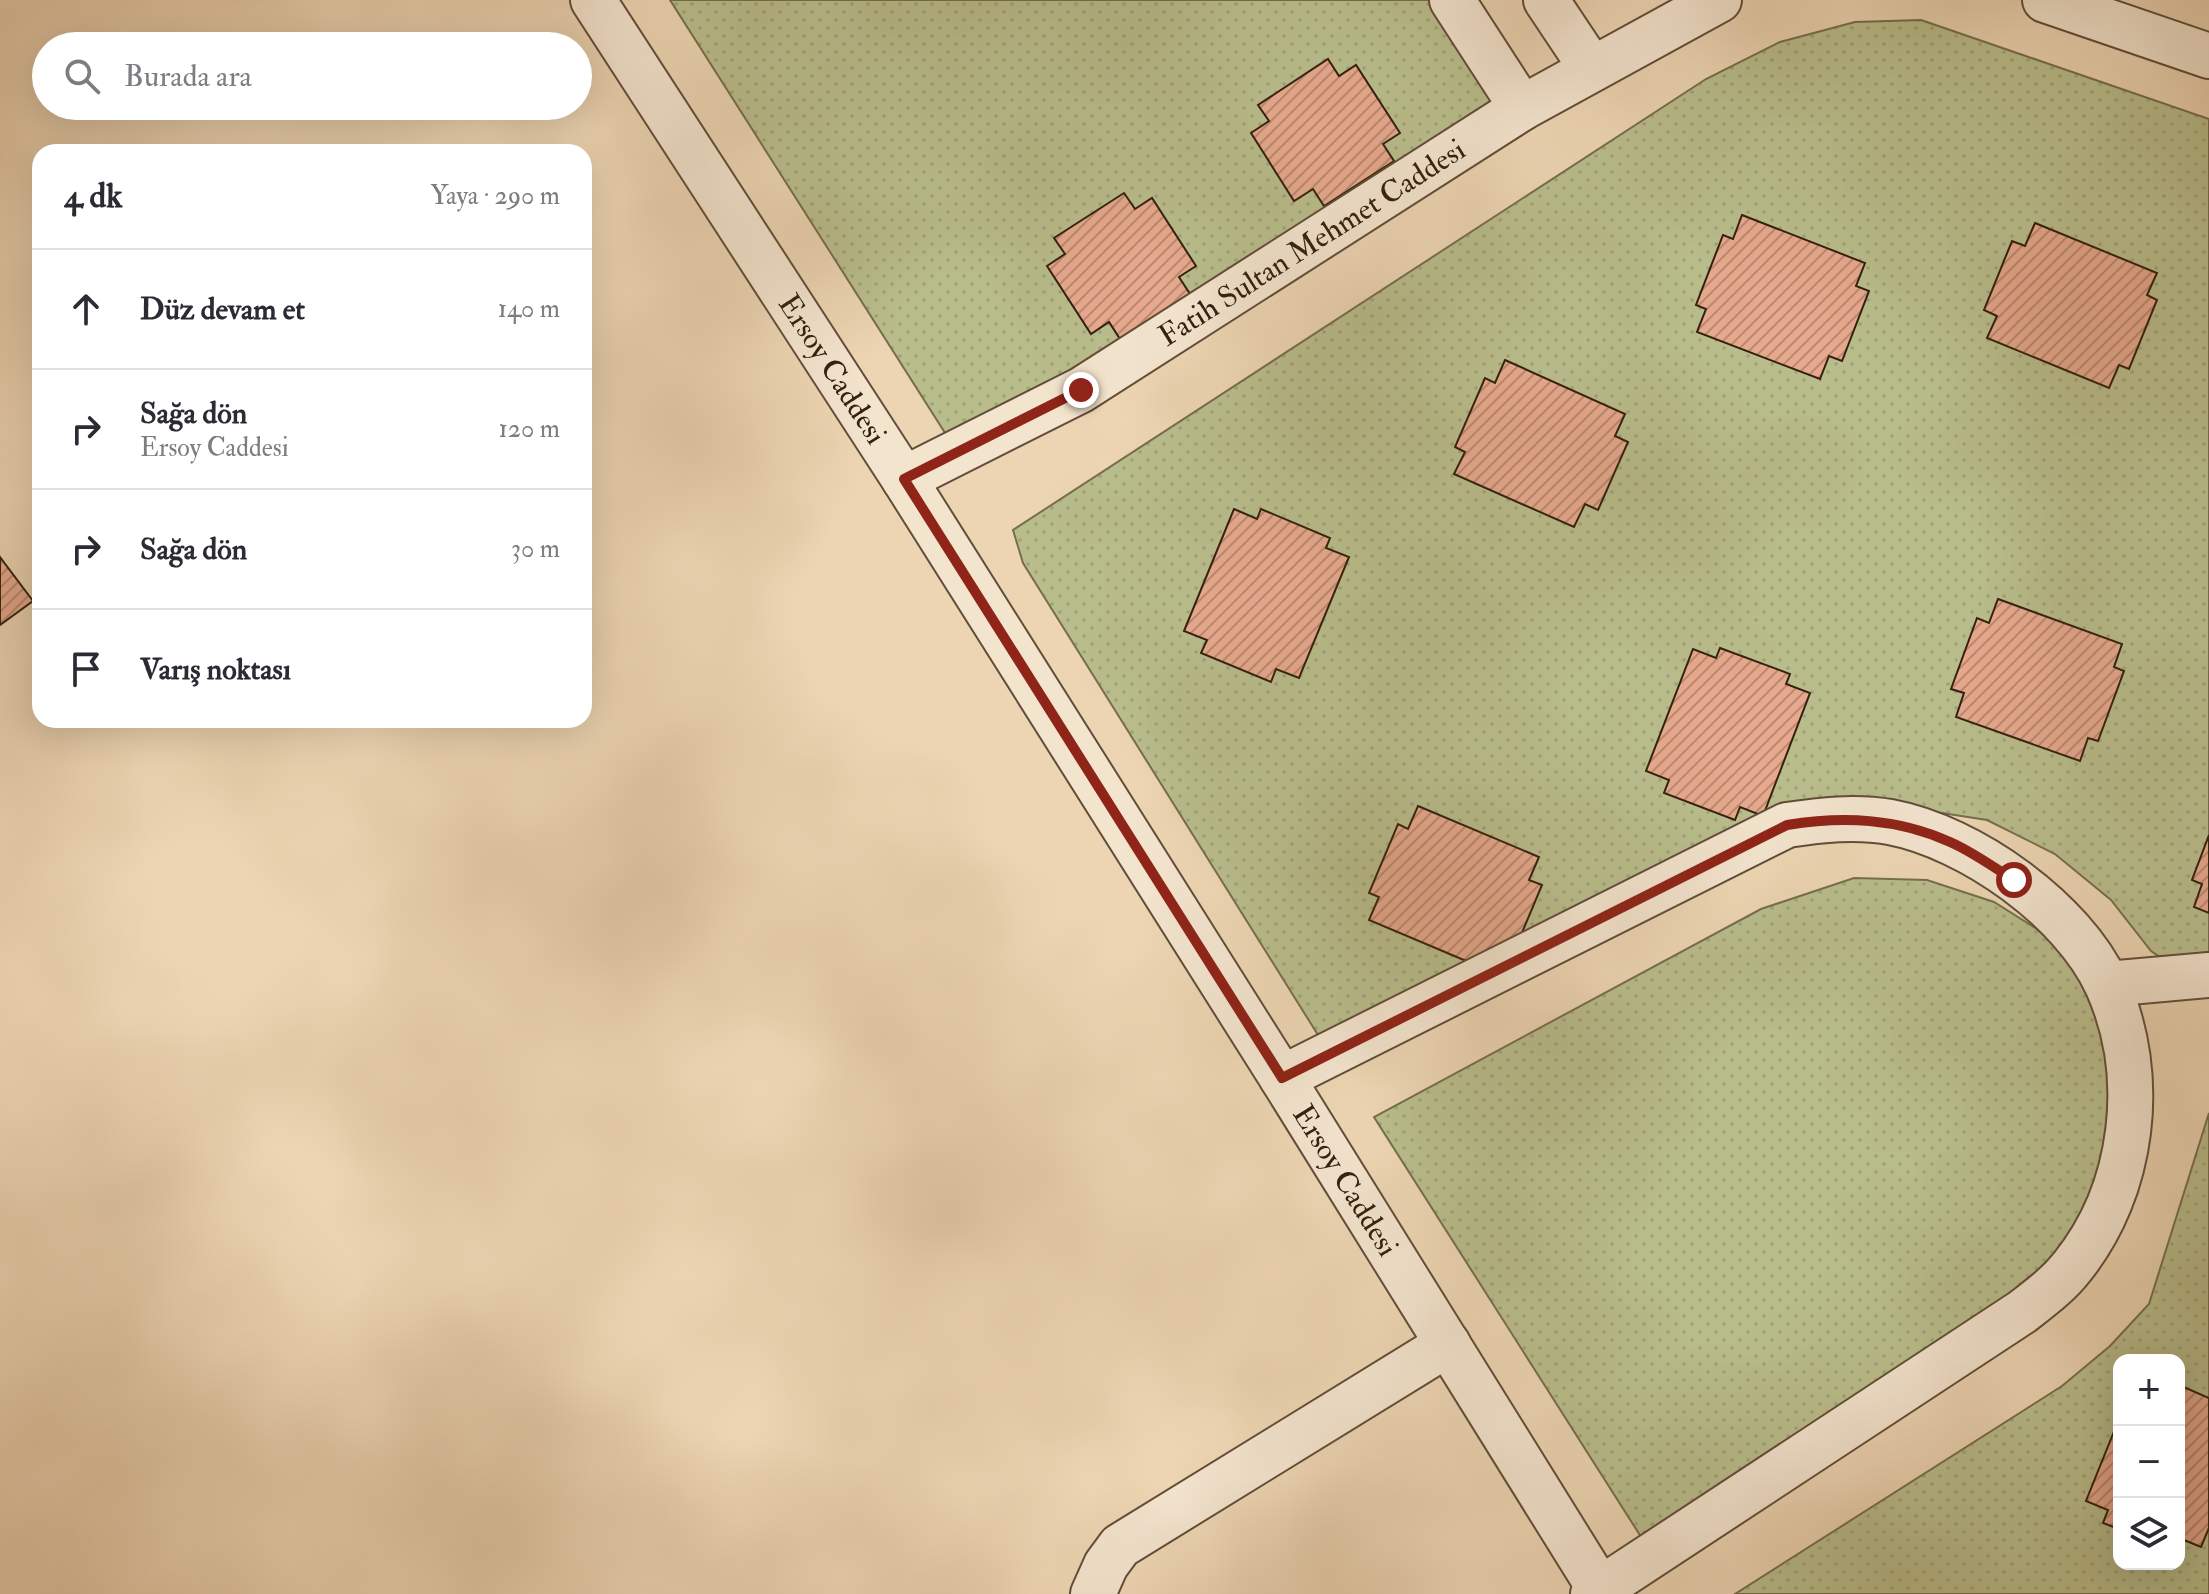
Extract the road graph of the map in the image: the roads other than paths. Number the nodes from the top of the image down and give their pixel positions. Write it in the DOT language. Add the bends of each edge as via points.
graph roads {
  1 [pos="593,0"];
  2 [pos="1452,0"];
  3 [pos="1546,0"];
  4 [pos="1719,0"];
  5 [pos="2045,0"];
  6 [pos="2209,56"];
  7 [pos="1592,69"];
  8 [pos="1522,108"];
  9 [pos="904,479"];
  10 [pos="2209,975"];
  11 [pos="2107,984"];
  12 [pos="1282,1078"];
  13 [pos="1448,1344"];
  14 [pos="1599,1593"];
  15 [pos="1093,1594"];
  1 -- 9 [label="street, Ersoy Caddesi"];
  2 -- 8 [label="street"];
  3 -- 7 [label="street"];
  4 -- 7 [label="street, Fatih Sultan Mehmet Caddesi"];
  5 -- 6 [label="street"];
  7 -- 8 [label="street, Fatih Sultan Mehmet Caddesi"];
  8 -- 9 [label="street, Fatih Sultan Mehmet Caddesi" via="1081,390"];
  9 -- 12 [label="street, Ersoy Caddesi"];
  10 -- 11 [label="street"];
  11 -- 12 [label="street" via="2059,917 2014,880 1952,842 1889,822 1820,820 1787,825"];
  11 -- 14 [label="street" via="2129,1069 2127,1137 2113,1195 2071,1269 2022,1312"];
  12 -- 13 [label="street, Ersoy Caddesi"];
  13 -- 14 [label="street, Ersoy Caddesi"];
  13 -- 15 [label="street" via="1120,1546"];
}
